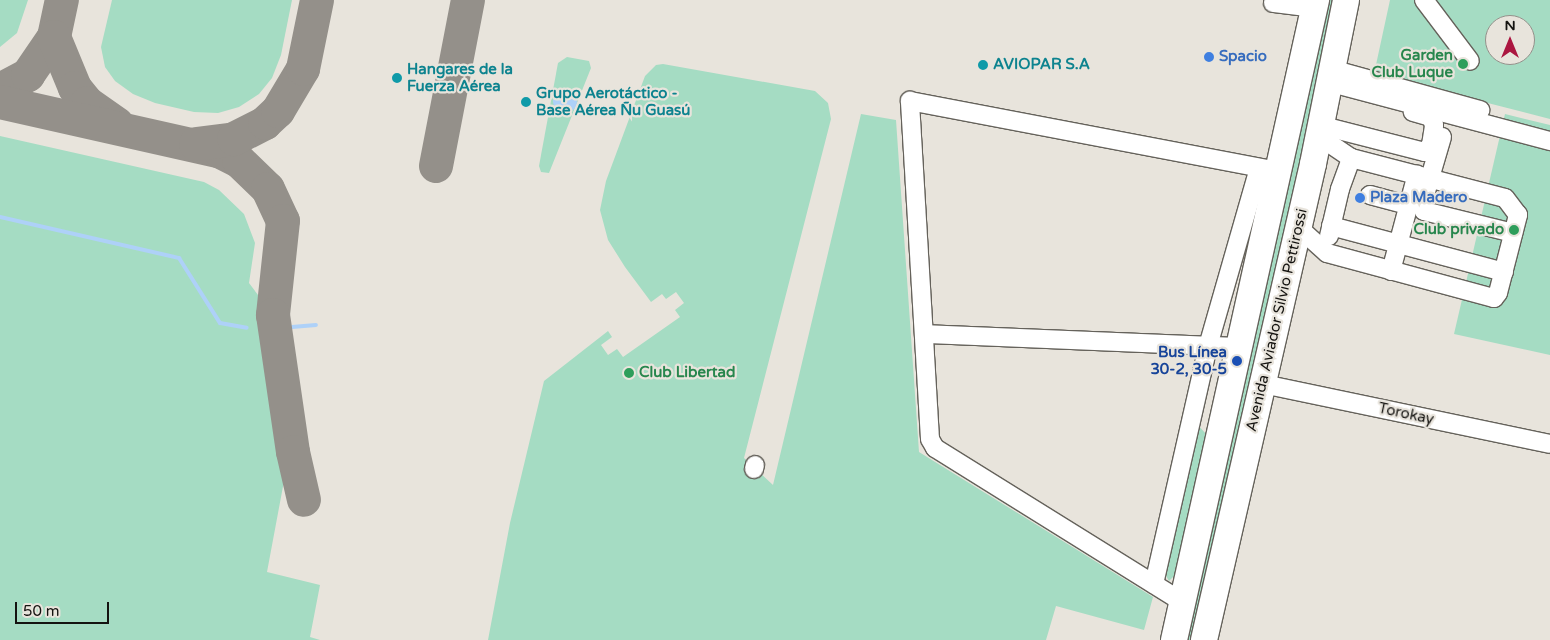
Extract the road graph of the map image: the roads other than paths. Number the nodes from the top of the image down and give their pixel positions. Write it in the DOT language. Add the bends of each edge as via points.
graph roads {
  1 [pos="1346,0"];
  2 [pos="1424,0"];
  3 [pos="1274,2"];
  4 [pos="1315,4"];
  5 [pos="1470,61"];
  6 [pos="1329,76"];
  7 [pos="1358,90"];
  8 [pos="1452,110"];
  9 [pos="1550,129"];
  10 [pos="1318,130"];
  11 [pos="1550,141"];
  12 [pos="1351,158"];
  13 [pos="1313,164"];
  14 [pos="1269,170"];
  15 [pos="1429,177"];
  16 [pos="1370,194"];
  17 [pos="1408,205"];
  18 [pos="1331,226"];
  19 [pos="1298,227"];
  20 [pos="1513,233"];
  21 [pos="1398,243"];
  22 [pos="1327,253"];
  23 [pos="1292,259"];
  24 [pos="1391,270"];
  25 [pos="1504,272"];
  26 [pos="925,334"];
  27 [pos="1208,346"];
  28 [pos="1241,347"];
  29 [pos="1263,384"];
  30 [pos="1550,444"];
  31 [pos="1154,584"];
  32 [pos="1184,603"];
  33 [pos="1174,640"];
  34 [pos="1204,640"];
  1 -- 6 [label="highway, Avenida Aviador Silvio Pettirossi"];
  2 -- 5 [label="street"];
  3 -- 4 [label="street"];
  4 -- 14 [label="highway, Avenida Aviador Silvio Pettirossi"];
  6 -- 7 [label="street"];
  6 -- 8 [label="street"];
  6 -- 10 [label="highway, Avenida Aviador Silvio Pettirossi"];
  7 -- 8 [label="street"];
  7 -- 10 [label="street" via="1368,100 1431,117 1434,136 1431,145 1425,152 1414,151"];
  8 -- 9 [label="street"];
  8 -- 11 [label="street"];
  8 -- 15 [label="street"];
  10 -- 12 [label="street"];
  10 -- 13 [label="highway, Avenida Aviador Silvio Pettirossi"];
  12 -- 13 [label="street"];
  12 -- 15 [label="street"];
  12 -- 18 [label="street"];
  13 -- 19 [label="highway, Avenida Aviador Silvio Pettirossi"];
  14 -- 26 [label="street" via="910,101"];
  14 -- 27 [label="street"];
  14 -- 28 [label="highway, Avenida Aviador Silvio Pettirossi"];
  15 -- 17 [label="street"];
  15 -- 20 [label="street" via="1504,198 1518,215"];
  15 -- 20 [label="street" via="1422,205 1426,213"];
  16 -- 17 [label="street"];
  17 -- 21 [label="street"];
  18 -- 21 [label="street"];
  18 -- 22 [label="street"];
  19 -- 22 [label="street"];
  19 -- 23 [label="highway, Avenida Aviador Silvio Pettirossi"];
  20 -- 25 [label="street"];
  21 -- 24 [label="street"];
  21 -- 25 [label="street"];
  22 -- 23 [label="street"];
  22 -- 24 [label="street"];
  23 -- 29 [label="highway, Avenida Aviador Silvio Pettirossi"];
  24 -- 25 [label="street" via="1494,298"];
  26 -- 27 [label="street"];
  26 -- 31 [label="street" via="930,439 935,448"];
  27 -- 28 [label="street"];
  27 -- 31 [label="street"];
  28 -- 32 [label="highway, Avenida Aviador Silvio Pettirossi"];
  29 -- 30 [label="street, Torokay"];
  29 -- 34 [label="highway, Avenida Aviador Silvio Pettirossi"];
  31 -- 32 [label="street"];
  32 -- 33 [label="highway, Avenida Aviador Silvio Pettirossi"];
}
